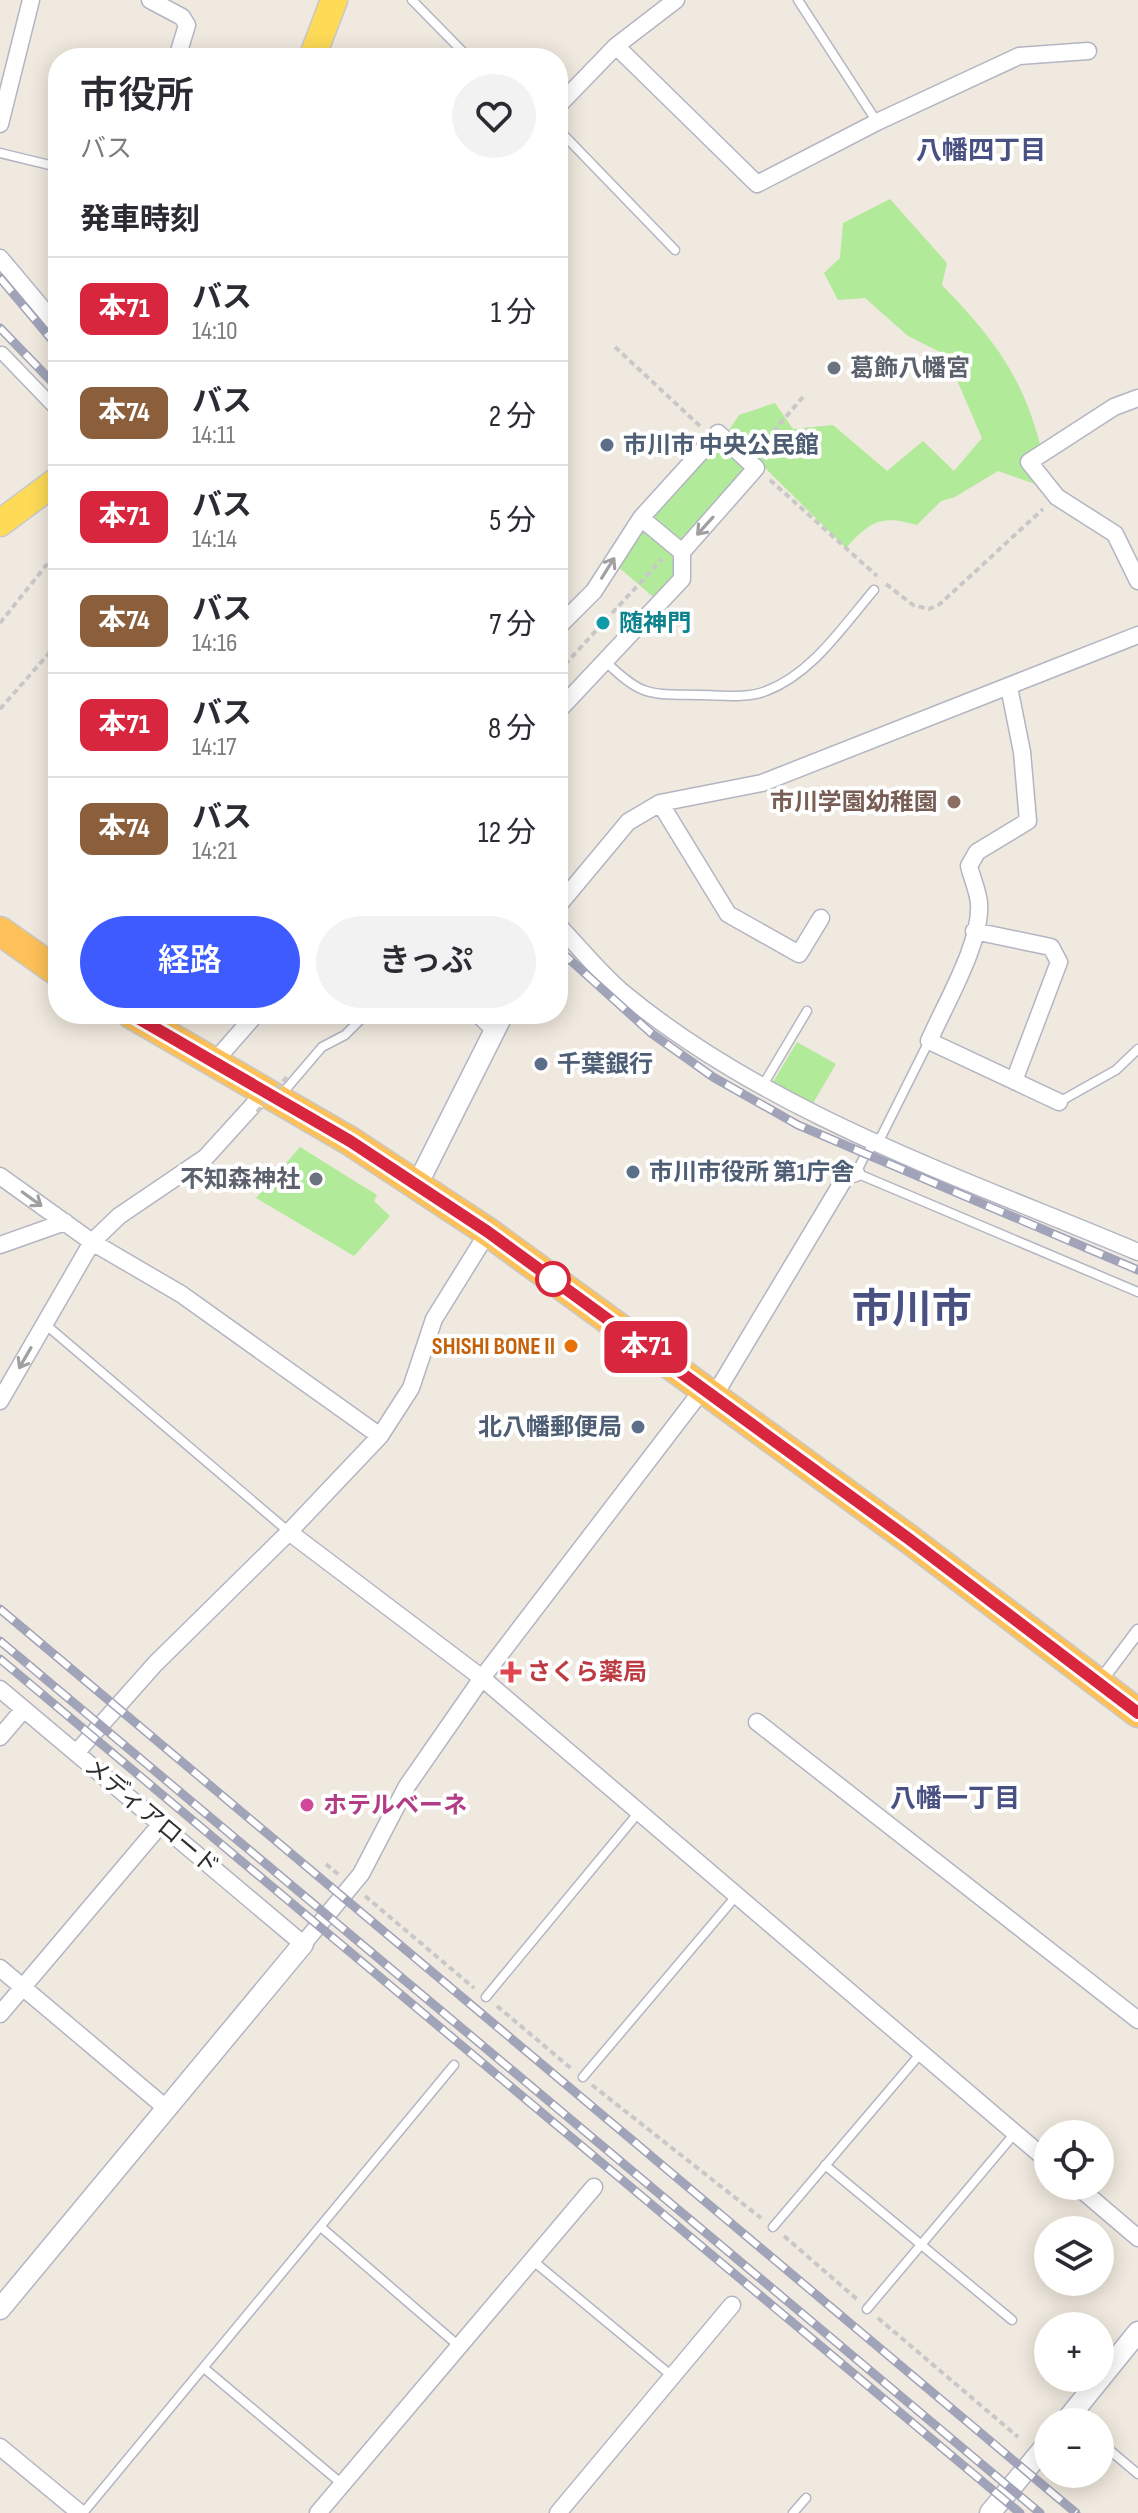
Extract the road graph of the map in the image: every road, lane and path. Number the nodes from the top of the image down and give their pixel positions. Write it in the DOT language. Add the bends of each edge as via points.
graph roads {
  1 [pos="31,0"];
  2 [pos="150,0"];
  3 [pos="334,0"];
  4 [pos="412,0"];
  5 [pos="675,0"];
  6 [pos="798,0"];
  7 [pos="180,7"];
  8 [pos="616,46"];
  9 [pos="180,48"];
  10 [pos="316,48"];
  11 [pos="459,48"];
  12 [pos="1088,51"];
  13 [pos="568,96"];
  14 [pos="877,122"];
  15 [pos="0,124"];
  16 [pos="568,139"];
  17 [pos="0,153"];
  18 [pos="48,165"];
  19 [pos="675,250"];
  20 [pos="0,258"];
  21 [pos="48,315"];
  22 [pos="615,347"];
  23 [pos="2,353"];
  24 [pos="1138,398"];
  25 [pos="48,401"];
  26 [pos="713,438"];
  27 [pos="756,468"];
  28 [pos="48,487"];
  29 [pos="1057,497"];
  30 [pos="641,518"];
  31 [pos="0,523"];
  32 [pos="682,552"];
  33 [pos="48,563"];
  34 [pos="1138,581"];
  35 [pos="874,590"];
  36 [pos="568,617"];
  37 [pos="0,623"];
  38 [pos="1138,635"];
  39 [pos="48,654"];
  40 [pos="605,661"];
  41 [pos="1009,687"];
  42 [pos="568,700"];
  43 [pos="0,709"];
  44 [pos="660,803"];
  45 [pos="568,894"];
  46 [pos="821,918"];
  47 [pos="0,931"];
  48 [pos="974,931"];
  49 [pos="568,935"];
  50 [pos="48,965"];
  51 [pos="807,1011"];
  52 [pos="148,1024"];
  53 [pos="247,1024"];
  54 [pos="356,1024"];
  55 [pos="482,1024"];
  56 [pos="498,1024"];
  57 [pos="493,1034"];
  58 [pos="929,1041"];
  59 [pos="1138,1049"];
  60 [pos="214,1062"];
  61 [pos="1014,1081"];
  62 [pos="763,1085"];
  63 [pos="272,1095"];
  64 [pos="1059,1102"];
  65 [pos="876,1142"];
  66 [pos="856,1173"];
  67 [pos="0,1176"];
  68 [pos="418,1183"];
  69 [pos="65,1222"];
  70 [pos="488,1232"];
  71 [pos="92,1242"];
  72 [pos="0,1245"];
  73 [pos="1138,1252"];
  74 [pos="1138,1292"];
  75 [pos="44,1324"];
  76 [pos="708,1392"];
  77 [pos="0,1401"];
  78 [pos="380,1436"];
  79 [pos="289,1532"];
  80 [pos="1138,1631"];
  81 [pos="482,1678"];
  82 [pos="1099,1683"];
  83 [pos="0,1689"];
  84 [pos="24,1709"];
  85 [pos="1138,1713"];
  86 [pos="757,1722"];
  87 [pos="0,1737"];
  88 [pos="76,1753"];
  89 [pos="639,1812"];
  90 [pos="161,1824"];
  91 [pos="326,1864"];
  92 [pos="349,1883"];
  93 [pos="360,1892"];
  94 [pos="737,1895"];
  95 [pos="303,1944"];
  96 [pos="0,1968"];
  97 [pos="23,1986"];
  98 [pos="486,1997"];
  99 [pos="0,2014"];
  100 [pos="1138,2020"];
  101 [pos="921,2053"];
  102 [pos="454,2065"];
  103 [pos="583,2077"];
  104 [pos="166,2108"];
  105 [pos="1015,2133"];
  106 [pos="1034,2149"];
  107 [pos="825,2165"];
  108 [pos="594,2187"];
  109 [pos="1093,2200"];
  110 [pos="773,2227"];
  111 [pos="322,2228"];
  112 [pos="1138,2238"];
  113 [pos="921,2245"];
  114 [pos="532,2260"];
  115 [pos="732,2305"];
  116 [pos="0,2309"];
  117 [pos="867,2309"];
  118 [pos="1012,2320"];
  119 [pos="1138,2332"];
  120 [pos="460,2347"];
  121 [pos="204,2368"];
  122 [pos="672,2376"];
  123 [pos="1079,2408"];
  124 [pos="1018,2437"];
  125 [pos="0,2447"];
  126 [pos="1114,2454"];
  127 [pos="1034,2460"];
  128 [pos="1138,2474"];
  129 [pos="342,2484"];
  130 [pos="806,2498"];
  131 [pos="81,2513"];
  132 [pos="318,2513"];
  133 [pos="558,2513"];
  134 [pos="793,2513"];
  135 [pos="990,2513"];
  1 -- 15 [label="street"];
  2 -- 7 [label="street"];
  3 -- 10 [label="main road"];
  4 -- 11 [label="lane"];
  5 -- 8 [label="street"];
  6 -- 14 [label="lane"];
  7 -- 9 [label="street" via="187,25"];
  8 -- 13 [label="street"];
  8 -- 14 [label="street" via="757,184"];
  12 -- 14 [label="street" via="1019,56"];
  16 -- 19 [label="lane"];
  17 -- 18 [label="lane"];
  20 -- 21 [label="street"];
  22 -- 26 [label="path"];
  23 -- 25 [label="street"];
  24 -- 29 [label="street" via="1114,407 1029,462"];
  26 -- 27 [label="street" via="718,433"];
  26 -- 30 [label="street"];
  27 -- 29 [label="path" via="881,580 913,605 929,609"];
  27 -- 32 [label="street, one-way"];
  28 -- 31 [label="main road"];
  29 -- 34 [label="street" via="1115,534"];
  30 -- 32 [label="street"];
  36 -- 30 [label="street, one-way" via="594,591"];
  32 -- 40 [label="street" via="682,579"];
  33 -- 37 [label="path"];
  35 -- 40 [label="lane" via="809,665 766,691 655,694 634,689"];
  38 -- 41 [label="street"];
  39 -- 43 [label="path"];
  40 -- 42 [label="street"];
  41 -- 44 [label="street" via="762,783"];
  41 -- 48 [label="street" via="1028,821 977,852 969,866 979,901"];
  44 -- 45 [label="street" via="628,822"];
  44 -- 46 [label="street" via="728,914 799,954"];
  47 -- 50 [label="highway"];
  48 -- 58 [label="street"];
  48 -- 61 [label="street" via="1051,947 1059,962"];
  49 -- 62 [label="street" via="620,990 710,1056"];
  51 -- 62 [label="lane"];
  52 -- 60 [label="highway"];
  53 -- 60 [label="street"];
  54 -- 63 [label="lane" via="322,1047"];
  55 -- 57 [label="lane"];
  56 -- 57 [label="street"];
  57 -- 68 [label="street"];
  58 -- 61 [label="street"];
  58 -- 65 [label="lane"];
  59 -- 64 [label="lane" via="1116,1070"];
  60 -- 63 [label="highway"];
  61 -- 64 [label="street"];
  62 -- 65 [label="street"];
  63 -- 68 [label="highway"];
  63 -- 71 [label="street" via="206,1157 119,1216"];
  65 -- 66 [label="lane"];
  65 -- 73 [label="street"];
  66 -- 74 [label="lane"];
  66 -- 76 [label="street" via="846,1176"];
  67 -- 69 [label="street, one-way"];
  68 -- 70 [label="highway"];
  69 -- 71 [label="street"];
  69 -- 72 [label="street"];
  70 -- 76 [label="highway"];
  70 -- 78 [label="street" via="434,1319 411,1388"];
  71 -- 75 [label="street"];
  71 -- 78 [label="street" via="181,1294"];
  75 -- 77 [label="street, one-way"];
  75 -- 79 [label="lane"];
  76 -- 81 [label="street"];
  76 -- 82 [label="highway"];
  78 -- 79 [label="street"];
  79 -- 81 [label="street"];
  79 -- 88 [label="street" via="155,1664"];
  80 -- 82 [label="street"];
  81 -- 89 [label="street"];
  81 -- 95 [label="street" via="407,1786 361,1874"];
  82 -- 85 [label="highway"];
  83 -- 84 [label="street, メディアロード"];
  84 -- 87 [label="street"];
  84 -- 88 [label="street, メディアロード"];
  86 -- 100 [label="street"];
  88 -- 90 [label="street, メディアロード"];
  89 -- 94 [label="street"];
  89 -- 98 [label="lane"];
  90 -- 95 [label="street, メディアロード"];
  90 -- 97 [label="street"];
  91 -- 92 [label="path"];
  93 -- 98 [label="path"];
  94 -- 101 [label="street"];
  94 -- 103 [label="lane"];
  95 -- 104 [label="street"];
  96 -- 97 [label="street"];
  97 -- 99 [label="street"];
  97 -- 104 [label="street"];
  98 -- 103 [label="path"];
  101 -- 105 [label="street"];
  101 -- 107 [label="lane"];
  102 -- 111 [label="lane"];
  103 -- 110 [label="path"];
  104 -- 116 [label="street"];
  105 -- 106 [label="street"];
  105 -- 113 [label="lane"];
  107 -- 110 [label="lane"];
  107 -- 113 [label="lane"];
  108 -- 114 [label="street"];
  109 -- 112 [label="street"];
  110 -- 117 [label="path"];
  111 -- 120 [label="lane"];
  111 -- 121 [label="lane"];
  113 -- 117 [label="lane"];
  113 -- 118 [label="lane"];
  114 -- 120 [label="street"];
  114 -- 122 [label="lane"];
  115 -- 122 [label="street"];
  117 -- 124 [label="path"];
  119 -- 123 [label="street"];
  120 -- 129 [label="street"];
  121 -- 129 [label="lane"];
  121 -- 131 [label="lane"];
  122 -- 133 [label="street"];
  125 -- 131 [label="street"];
  126 -- 128 [label="lane"];
  127 -- 135 [label="street"];
  129 -- 132 [label="street"];
  130 -- 134 [label="lane"];
}
